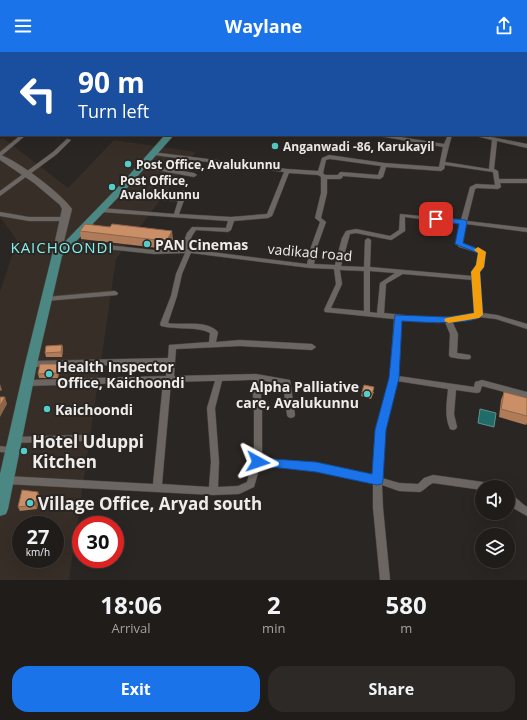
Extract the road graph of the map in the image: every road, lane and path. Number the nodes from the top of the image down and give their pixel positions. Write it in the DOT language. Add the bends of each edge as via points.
graph roads {
  1 [pos="23,136"];
  2 [pos="169,136"];
  3 [pos="386,136"];
  4 [pos="450,136"];
  5 [pos="479,136"];
  6 [pos="495,139"];
  7 [pos="69,140"];
  8 [pos="446,146"];
  9 [pos="527,146"];
  10 [pos="154,153"];
  11 [pos="0,156"];
  12 [pos="443,163"];
  13 [pos="384,165"];
  14 [pos="142,166"];
  15 [pos="492,169"];
  16 [pos="287,171"];
  17 [pos="26,175"];
  18 [pos="194,175"];
  19 [pos="322,175"];
  20 [pos="497,181"];
  21 [pos="527,181"];
  22 [pos="184,192"];
  23 [pos="0,194"];
  24 [pos="152,198"];
  25 [pos="182,199"];
  26 [pos="101,210"];
  27 [pos="0,214"];
  28 [pos="176,216"];
  29 [pos="194,217"];
  30 [pos="232,218"];
  31 [pos="64,219"];
  32 [pos="464,222"];
  33 [pos="194,228"];
  34 [pos="527,230"];
  35 [pos="368,240"];
  36 [pos="69,243"];
  37 [pos="186,252"];
  38 [pos="58,255"];
  39 [pos="310,266"];
  40 [pos="337,268"];
  41 [pos="367,269"];
  42 [pos="402,272"];
  43 [pos="476,278"];
  44 [pos="115,293"];
  45 [pos="46,299"];
  46 [pos="367,314"];
  47 [pos="479,315"];
  48 [pos="380,316"];
  49 [pos="398,318"];
  50 [pos="448,320"];
  51 [pos="527,327"];
  52 [pos="212,344"];
  53 [pos="312,347"];
  54 [pos="467,357"];
  55 [pos="171,361"];
  56 [pos="31,364"];
  57 [pos="256,378"];
  58 [pos="394,378"];
  59 [pos="168,379"];
  60 [pos="219,380"];
  61 [pos="27,383"];
  62 [pos="452,388"];
  63 [pos="527,395"];
  64 [pos="291,415"];
  65 [pos="452,427"];
  66 [pos="82,438"];
  67 [pos="9,446"];
  68 [pos="258,462"];
  69 [pos="6,480"];
  70 [pos="377,480"];
  71 [pos="475,485"];
  72 [pos="157,488"];
  73 [pos="213,491"];
  74 [pos="515,504"];
  75 [pos="0,509"];
  76 [pos="527,512"];
  77 [pos="385,580"];
  1 -- 11 [label="street"];
  2 -- 10 [label="main road"];
  3 -- 8 [label="street"];
  4 -- 8 [label="street"];
  5 -- 6 [label="street"];
  6 -- 9 [label="street"];
  6 -- 15 [label="street"];
  7 -- 17 [label="street"];
  8 -- 12 [label="street"];
  10 -- 14 [label="main road"];
  10 -- 16 [label="street"];
  11 -- 17 [label="main road"];
  12 -- 13 [label="street" via="441,169"];
  12 -- 15 [label="street"];
  13 -- 19 [label="street" via="380,177 341,174 338,178"];
  13 -- 19 [label="street" via="326,158"];
  14 -- 18 [label="street"];
  14 -- 26 [label="main road"];
  15 -- 20 [label="street"];
  16 -- 19 [label="street"];
  16 -- 30 [label="street" via="270,215"];
  17 -- 23 [label="street"];
  17 -- 31 [label="main road" via="66,204"];
  19 -- 39 [label="street" via="324,193 318,218 323,222"];
  20 -- 21 [label="street"];
  20 -- 32 [label="street" via="497,188 472,188"];
  22 -- 25 [label="street"];
  24 -- 25 [label="street"];
  25 -- 28 [label="street"];
  26 -- 28 [label="street"];
  26 -- 36 [label="main road"];
  27 -- 31 [label="street"];
  28 -- 29 [label="street"];
  29 -- 30 [label="street"];
  29 -- 33 [label="street"];
  30 -- 33 [label="street" via="228,230"];
  31 -- 38 [label="main road"];
  32 -- 34 [label="street"];
  32 -- 40 [label="street" via="402,214 402,231 391,238 356,231 348,232"];
  32 -- 43 [label="street" via="459,244 482,252 480,267 475,272"];
  33 -- 37 [label="street"];
  35 -- 41 [label="street"];
  36 -- 37 [label="street, vadikad road" via="154,252"];
  36 -- 38 [label="main road"];
  37 -- 39 [label="street, vadikad road"];
  37 -- 52 [label="street" via="164,324 211,330 214,332"];
  38 -- 45 [label="main road"];
  39 -- 40 [label="street, vadikad road"];
  40 -- 41 [label="street, vadikad road"];
  40 -- 46 [label="street" via="340,284 327,310"];
  41 -- 42 [label="street"];
  41 -- 46 [label="street, vadikad road"];
  42 -- 43 [label="street"];
  42 -- 48 [label="street" via="383,283"];
  43 -- 47 [label="street"];
  44 -- 45 [label="street"];
  45 -- 56 [label="main road"];
  46 -- 48 [label="street"];
  47 -- 50 [label="street"];
  47 -- 51 [label="street" via="497,317"];
  48 -- 49 [label="street"];
  49 -- 50 [label="street"];
  49 -- 58 [label="street"];
  50 -- 54 [label="street" via="454,334 453,355"];
  52 -- 53 [label="street" via="247,343"];
  52 -- 55 [label="street" via="172,347"];
  55 -- 56 [label="street"];
  55 -- 59 [label="street"];
  56 -- 61 [label="main road"];
  57 -- 60 [label="street"];
  57 -- 64 [label="street" via="287,382"];
  57 -- 68 [label="street"];
  58 -- 62 [label="street"];
  58 -- 70 [label="street" via="381,430"];
  59 -- 60 [label="street"];
  59 -- 61 [label="street"];
  59 -- 72 [label="street"];
  60 -- 73 [label="street" via="211,408"];
  61 -- 67 [label="main road"];
  62 -- 63 [label="street" via="477,390 478,384 482,383"];
  62 -- 65 [label="street"];
  66 -- 67 [label="street"];
  67 -- 69 [label="main road"];
  68 -- 70 [label="street" via="316,467"];
  68 -- 73 [label="street" via="252,482 247,487 239,490"];
  69 -- 72 [label="street"];
  69 -- 75 [label="main road"];
  70 -- 71 [label="street" via="399,487 420,488 433,479"];
  70 -- 77 [label="street"];
  72 -- 73 [label="street"];
  74 -- 76 [label="street"];
}
